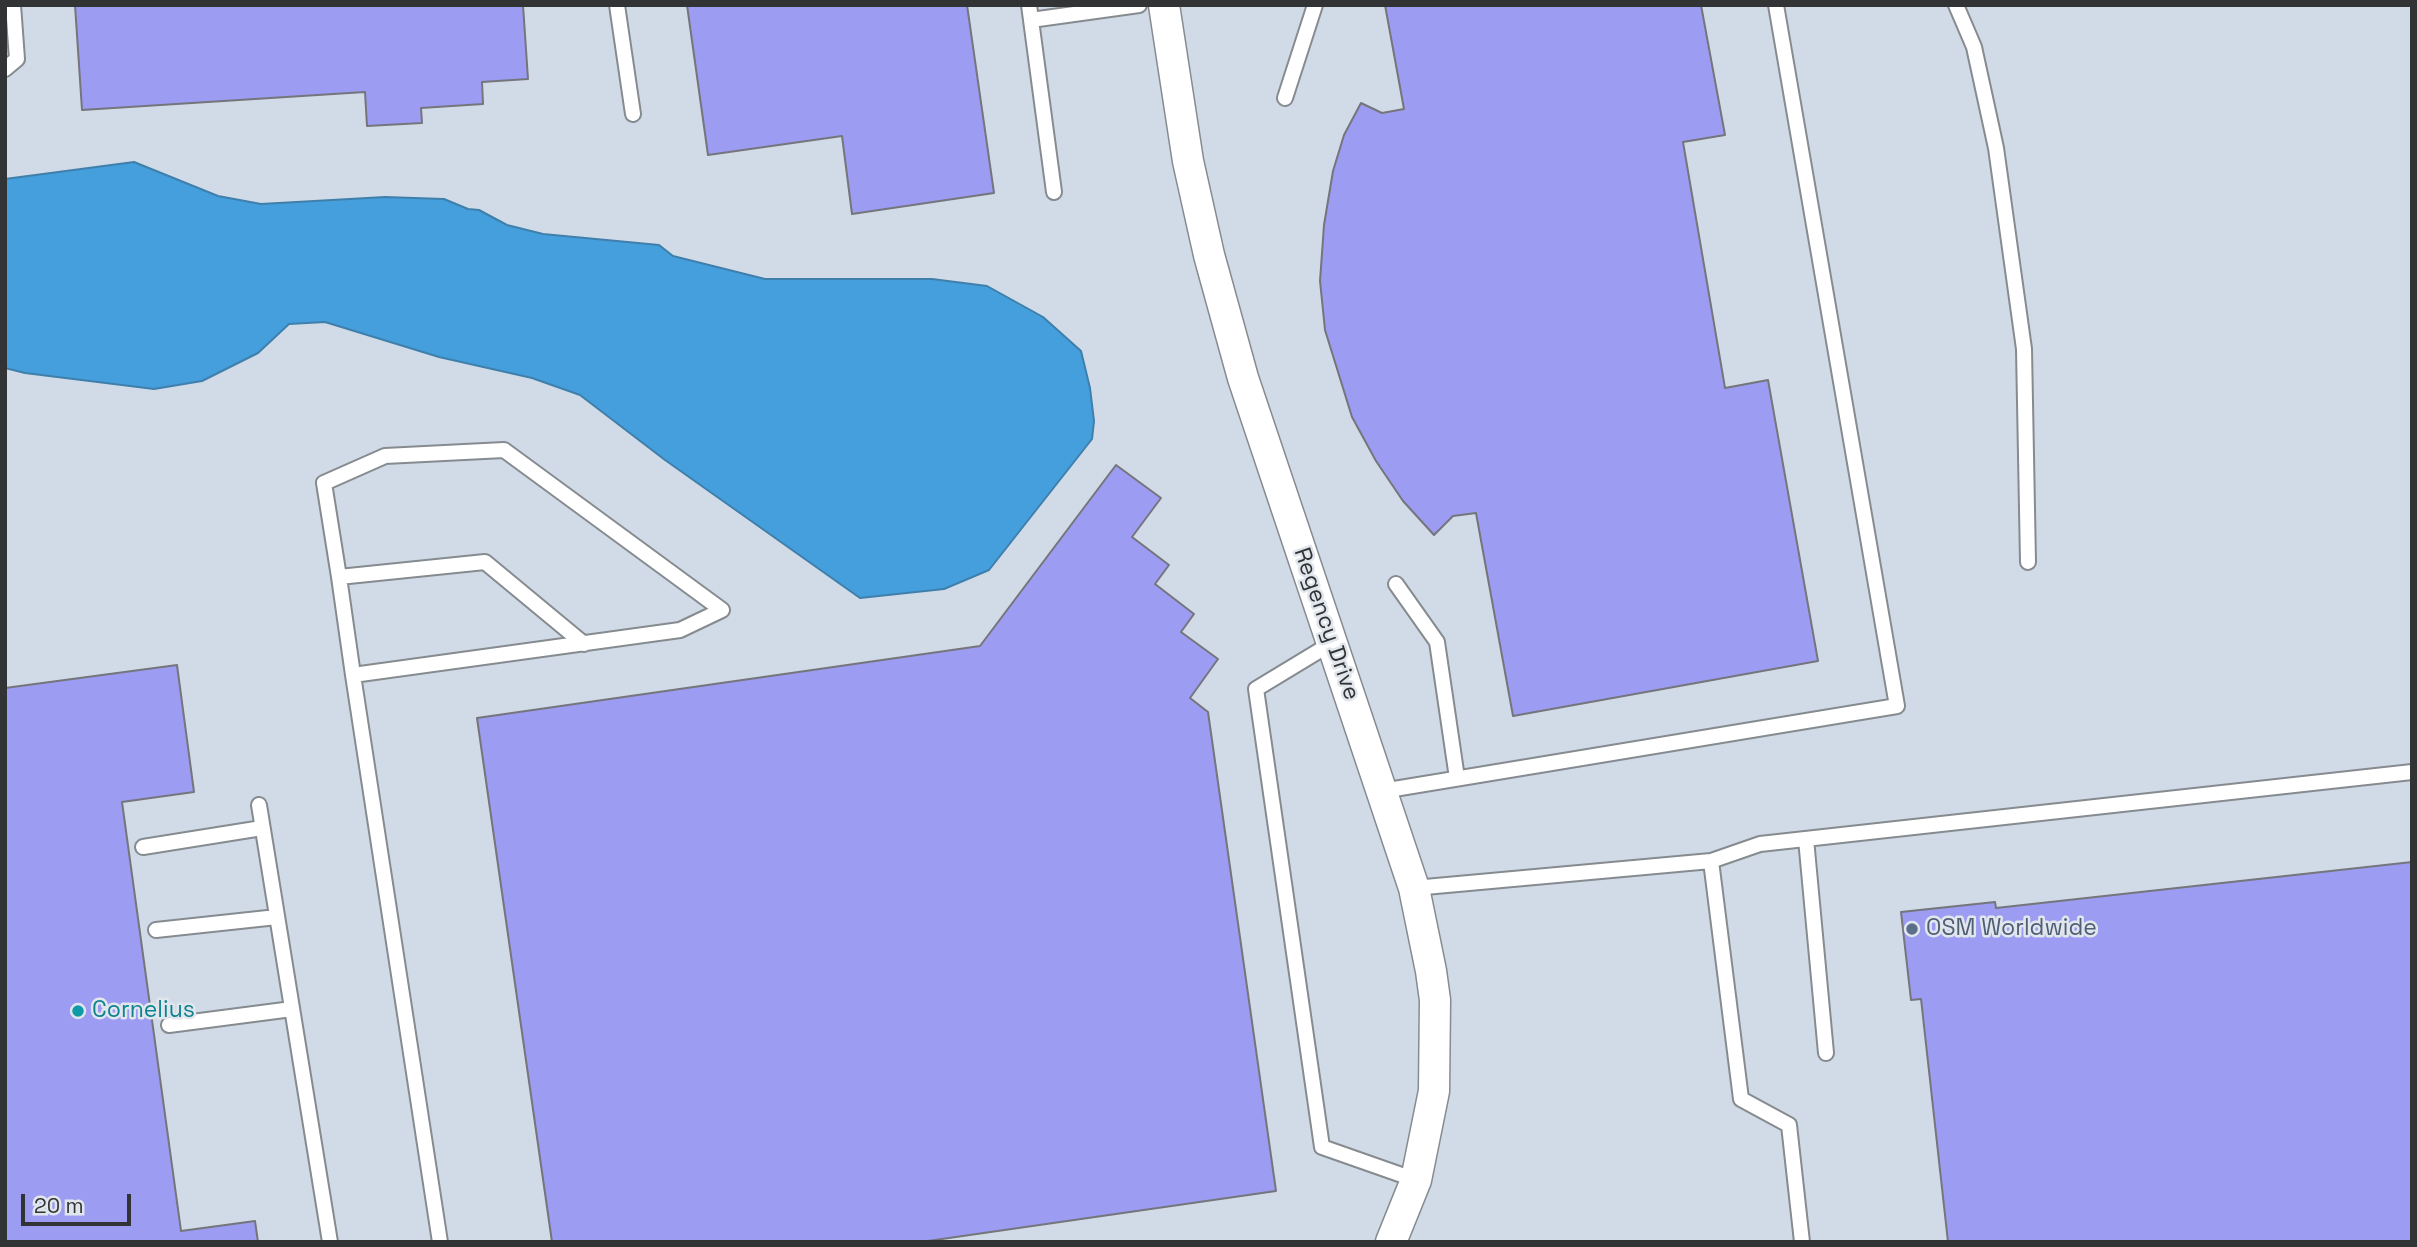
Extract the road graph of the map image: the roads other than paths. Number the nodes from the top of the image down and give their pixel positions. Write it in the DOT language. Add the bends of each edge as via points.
graph roads {
  1 [pos="13,5"];
  2 [pos="617,5"];
  3 [pos="1139,5"];
  4 [pos="1164,5"];
  5 [pos="1315,5"];
  6 [pos="1776,5"];
  7 [pos="1956,5"];
  8 [pos="1030,13"];
  9 [pos="5,69"];
  10 [pos="1285,98"];
  11 [pos="633,114"];
  12 [pos="1054,192"];
  13 [pos="2028,562"];
  14 [pos="339,577"];
  15 [pos="1396,584"];
  16 [pos="1332,643"];
  17 [pos="584,644"];
  18 [pos="353,675"];
  19 [pos="2412,772"];
  20 [pos="1457,779"];
  21 [pos="1382,791"];
  22 [pos="259,805"];
  23 [pos="262,828"];
  24 [pos="1806,839"];
  25 [pos="143,847"];
  26 [pos="1711,861"];
  27 [pos="1414,888"];
  28 [pos="277,917"];
  29 [pos="156,930"];
  30 [pos="292,1009"];
  31 [pos="169,1025"];
  32 [pos="1826,1053"];
  33 [pos="1416,1180"];
  34 [pos="330,1242"];
  35 [pos="440,1242"];
  36 [pos="1391,1242"];
  37 [pos="1802,1242"];
  1 -- 9 [label="lane" via="17,59"];
  2 -- 11 [label="lane"];
  3 -- 8 [label="lane"];
  4 -- 16 [label="street, Regency Drive" via="1188,161 1209,255 1243,378"];
  5 -- 10 [label="lane"];
  6 -- 20 [label="lane" via="1897,706"];
  7 -- 13 [label="lane" via="1974,47 1996,148 2024,349"];
  8 -- 12 [label="lane"];
  14 -- 17 [label="lane" via="485,562"];
  14 -- 17 [label="lane" via="324,483 385,457 504,450 722,610 680,630"];
  14 -- 18 [label="lane"];
  15 -- 20 [label="lane" via="1437,642"];
  16 -- 21 [label="street, Regency Drive"];
  16 -- 33 [label="lane" via="1256,689 1322,1147"];
  17 -- 18 [label="lane"];
  18 -- 35 [label="lane"];
  19 -- 24 [label="lane"];
  20 -- 21 [label="lane"];
  21 -- 27 [label="street, Regency Drive"];
  22 -- 23 [label="lane"];
  23 -- 25 [label="lane"];
  23 -- 28 [label="lane"];
  24 -- 26 [label="lane" via="1760,844"];
  24 -- 32 [label="lane"];
  26 -- 27 [label="lane"];
  26 -- 37 [label="lane" via="1741,1099 1789,1125"];
  27 -- 33 [label="street, Regency Drive" via="1435,1000 1436,1056 1434,1091"];
  28 -- 29 [label="lane"];
  28 -- 30 [label="lane"];
  30 -- 31 [label="lane"];
  30 -- 34 [label="lane"];
  33 -- 36 [label="street, Regency Drive"];
}
